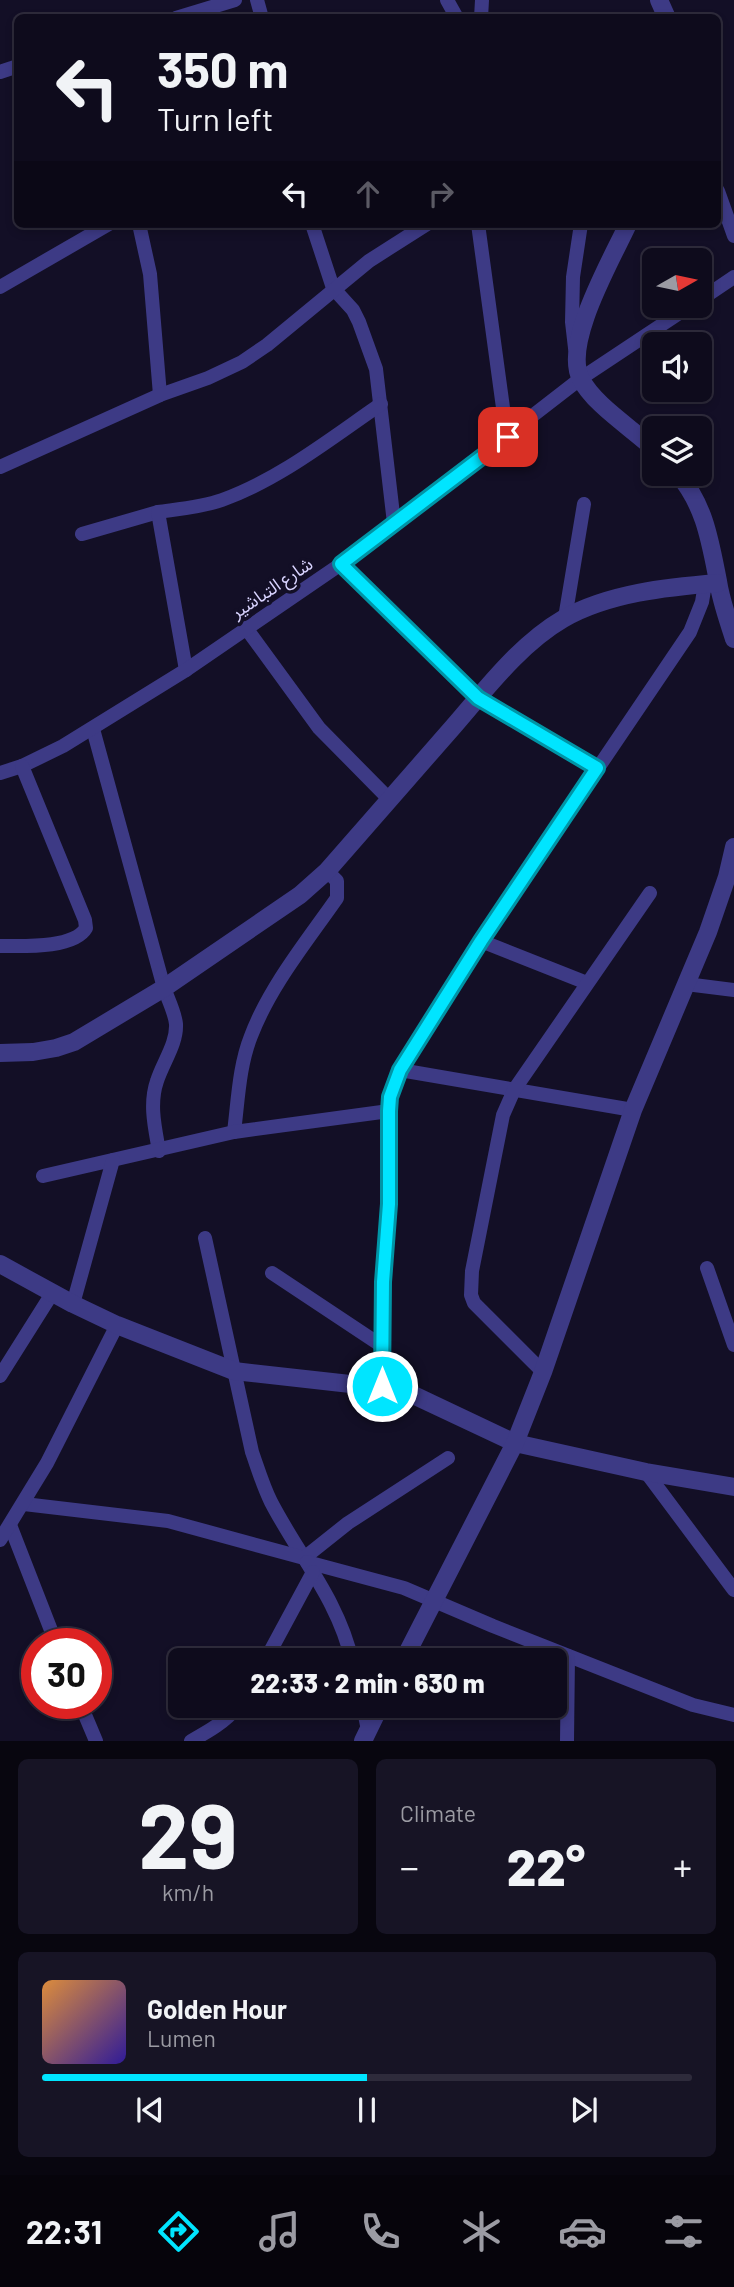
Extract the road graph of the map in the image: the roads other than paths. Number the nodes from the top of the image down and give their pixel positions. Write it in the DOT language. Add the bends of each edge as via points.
graph roads {
  1 [pos="235,0"];
  2 [pos="189,14"];
  3 [pos="721,199"];
  4 [pos="102,228"];
  5 [pos="140,228"];
  6 [pos="313,228"];
  7 [pos="420,228"];
  8 [pos="479,228"];
  9 [pos="580,228"];
  10 [pos="626,228"];
  11 [pos="734,236"];
  12 [pos="734,277"];
  13 [pos="0,287"];
  14 [pos="334,288"];
  15 [pos="712,292"];
  16 [pos="672,318"];
  17 [pos="575,351"];
  18 [pos="580,379"];
  19 [pos="160,395"];
  20 [pos="381,404"];
  21 [pos="508,437"];
  22 [pos="642,439"];
  23 [pos="0,467"];
  24 [pos="686,486"];
  25 [pos="583,504"];
  26 [pos="158,512"];
  27 [pos="394,523"];
  28 [pos="82,534"];
  29 [pos="341,564"];
  30 [pos="711,583"];
  31 [pos="565,618"];
  32 [pos="246,628"];
  33 [pos="734,639"];
  34 [pos="186,670"];
  35 [pos="478,698"];
  36 [pos="93,729"];
  37 [pos="22,766"];
  38 [pos="597,768"];
  39 [pos="0,773"];
  40 [pos="390,800"];
  41 [pos="734,847"];
  42 [pos="327,871"];
  43 [pos="650,893"];
  44 [pos="481,941"];
  45 [pos="0,946"];
  46 [pos="587,983"];
  47 [pos="686,984"];
  48 [pos="164,988"];
  49 [pos="734,990"];
  50 [pos="0,1053"];
  51 [pos="400,1070"];
  52 [pos="514,1090"];
  53 [pos="633,1110"];
  54 [pos="389,1111"];
  55 [pos="234,1132"];
  56 [pos="159,1151"];
  57 [pos="113,1160"];
  58 [pos="43,1176"];
  59 [pos="205,1238"];
  60 [pos="0,1264"];
  61 [pos="707,1268"];
  62 [pos="272,1273"];
  63 [pos="53,1292"];
  64 [pos="73,1304"];
  65 [pos="117,1325"];
  66 [pos="734,1345"];
  67 [pos="382,1346"];
  68 [pos="234,1371"];
  69 [pos="543,1372"];
  70 [pos="0,1376"];
  71 [pos="382,1386"];
  72 [pos="515,1443"];
  73 [pos="448,1458"];
  74 [pos="646,1472"];
  75 [pos="734,1487"];
  76 [pos="24,1504"];
  77 [pos="10,1525"];
  78 [pos="0,1540"];
  79 [pos="308,1564"];
  80 [pos="734,1590"];
  81 [pos="433,1600"];
  82 [pos="50,1628"];
  83 [pos="271,1648"];
  84 [pos="348,1648"];
  85 [pos="409,1648"];
  86 [pos="568,1656"];
  87 [pos="734,1715"];
  88 [pos="227,1718"];
  89 [pos="364,1718"];
  90 [pos="374,1718"];
  91 [pos="87,1719"];
  92 [pos="365,1736"];
  93 [pos="96,1741"];
  94 [pos="191,1741"];
  95 [pos="567,1741"];
  1 -- 2 [label="street"];
  3 -- 11 [label="street"];
  4 -- 13 [label="street"];
  5 -- 19 [label="street" via="150,274"];
  6 -- 14 [label="street"];
  7 -- 14 [label="street"];
  8 -- 21 [label="street"];
  9 -- 17 [label="street" via="573,277"];
  10 -- 17 [label="street" via="582,324"];
  12 -- 15 [label="street"];
  14 -- 19 [label="street" via="242,362"];
  14 -- 20 [label="street" via="353,310 367,340"];
  16 -- 18 [label="street, شارع التباشير"];
  17 -- 18 [label="street"];
  18 -- 21 [label="street, شارع التباشير"];
  18 -- 22 [label="street"];
  19 -- 23 [label="street"];
  20 -- 26 [label="street" via="242,492"];
  20 -- 27 [label="street"];
  21 -- 27 [label="street, شارع التباشير"];
  24 -- 30 [label="street" via="706,523"];
  25 -- 31 [label="street"];
  26 -- 28 [label="street"];
  26 -- 34 [label="street"];
  27 -- 29 [label="street, شارع التباشير"];
  29 -- 32 [label="street, شارع التباشير"];
  29 -- 35 [label="street"];
  30 -- 31 [label="street" via="619,598"];
  30 -- 33 [label="street"];
  30 -- 38 [label="street" via="690,632"];
  31 -- 35 [label="street" via="523,650"];
  32 -- 34 [label="street, شارع التباشير"];
  32 -- 40 [label="street" via="319,728"];
  34 -- 36 [label="street, شارع التباشير"];
  35 -- 38 [label="street"];
  35 -- 40 [label="street"];
  36 -- 37 [label="street, شارع التباشير"];
  36 -- 48 [label="street"];
  37 -- 39 [label="street, شارع التباشير"];
  37 -- 45 [label="street" via="86,928 71,940 30,947"];
  38 -- 44 [label="street"];
  40 -- 42 [label="street"];
  41 -- 47 [label="street" via="708,932"];
  42 -- 48 [label="street" via="300,895"];
  42 -- 55 [label="street" via="337,881 337,898 278,984 250,1037"];
  43 -- 46 [label="street"];
  44 -- 46 [label="street"];
  44 -- 51 [label="street"];
  46 -- 52 [label="street"];
  47 -- 49 [label="street"];
  47 -- 53 [label="street"];
  48 -- 50 [label="street" via="74,1042 44,1050"];
  48 -- 56 [label="street" via="176,1036 156,1082 153,1101"];
  51 -- 52 [label="street"];
  51 -- 54 [label="street"];
  52 -- 53 [label="street"];
  52 -- 69 [label="street" via="503,1115 471,1295"];
  53 -- 69 [label="street"];
  54 -- 55 [label="street"];
  54 -- 67 [label="street"];
  55 -- 56 [label="street"];
  56 -- 57 [label="street"];
  57 -- 58 [label="street"];
  57 -- 64 [label="street"];
  59 -- 68 [label="street"];
  60 -- 63 [label="street"];
  61 -- 66 [label="street"];
  62 -- 67 [label="street"];
  63 -- 64 [label="street"];
  63 -- 70 [label="street"];
  64 -- 65 [label="street"];
  65 -- 68 [label="street"];
  65 -- 76 [label="street"];
  67 -- 71 [label="street"];
  68 -- 71 [label="street"];
  68 -- 79 [label="street" via="261,1478"];
  69 -- 72 [label="street"];
  71 -- 72 [label="street" via="408,1392"];
  72 -- 74 [label="street"];
  72 -- 81 [label="street"];
  73 -- 79 [label="street" via="348,1523"];
  74 -- 75 [label="street"];
  74 -- 80 [label="street"];
  76 -- 77 [label="street"];
  76 -- 79 [label="street" via="168,1521"];
  77 -- 78 [label="street"];
  77 -- 82 [label="street"];
  79 -- 81 [label="street" via="404,1588"];
  79 -- 83 [label="street"];
  79 -- 84 [label="street" via="341,1622"];
  81 -- 85 [label="street"];
  81 -- 86 [label="street"];
  86 -- 87 [label="street" via="693,1705"];
  86 -- 95 [label="street"];
  88 -- 94 [label="street"];
  89 -- 92 [label="street"];
  90 -- 92 [label="street"];
  91 -- 93 [label="street"];
}
